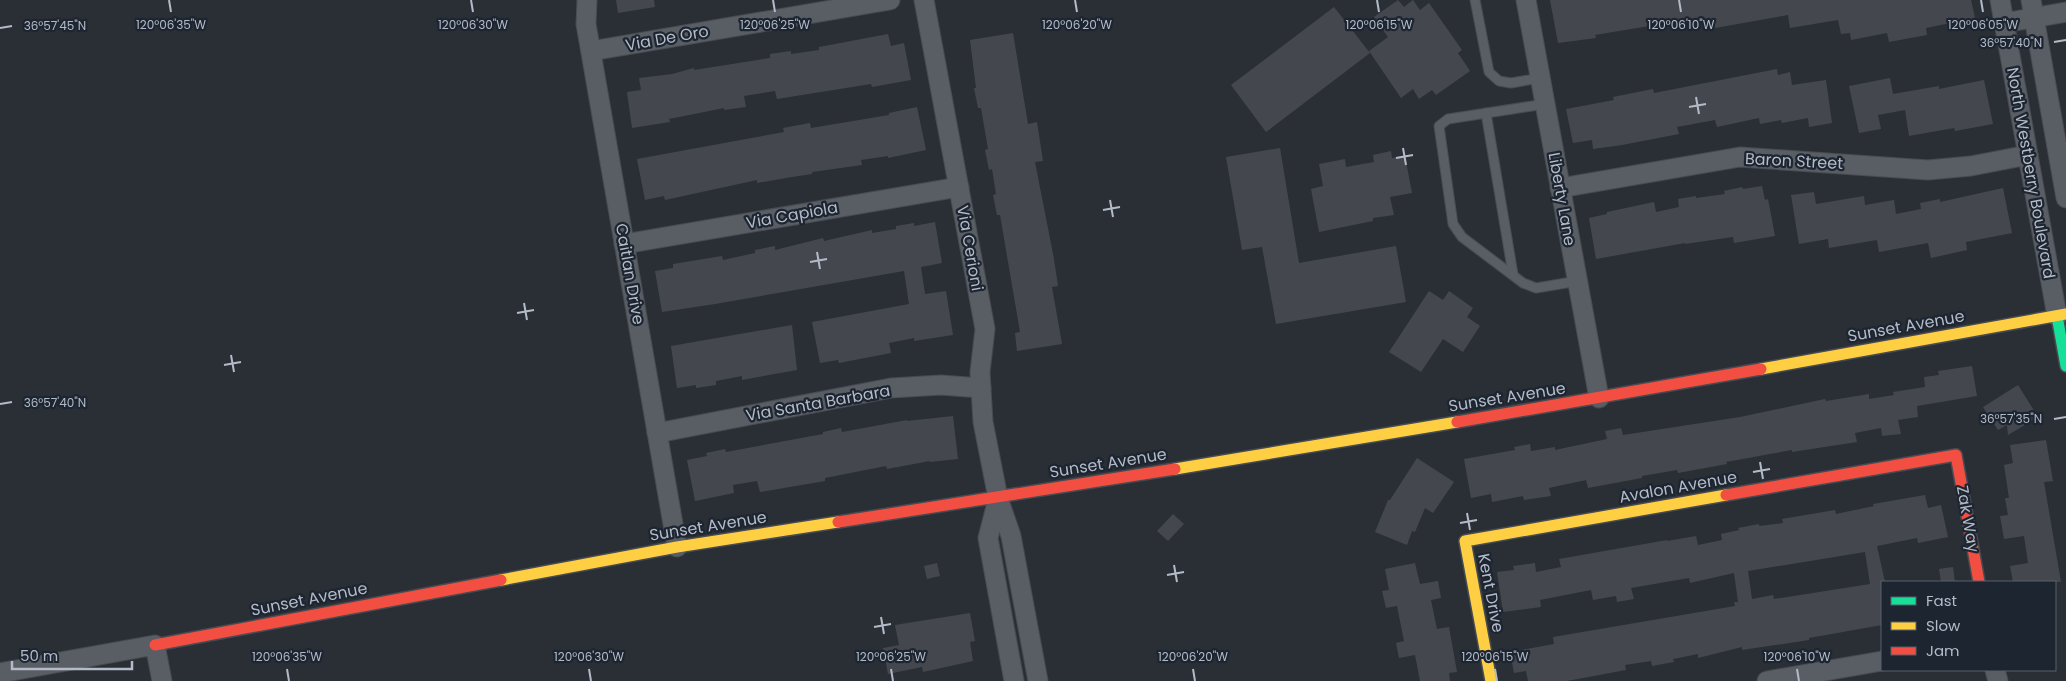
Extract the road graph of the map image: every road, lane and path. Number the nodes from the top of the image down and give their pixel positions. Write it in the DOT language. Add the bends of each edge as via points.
graph roads {
  1 [pos="587,0"];
  2 [pos="890,0"];
  3 [pos="924,0"];
  4 [pos="1475,0"];
  5 [pos="1526,0"];
  6 [pos="2000,0"];
  7 [pos="2033,9"];
  8 [pos="2066,12"];
  9 [pos="2004,24"];
  10 [pos="591,51"];
  11 [pos="1540,78"];
  12 [pos="1545,104"];
  13 [pos="1486,113"];
  14 [pos="2028,155"];
  15 [pos="959,187"];
  16 [pos="1560,188"];
  17 [pos="2066,198"];
  18 [pos="624,244"];
  19 [pos="1513,274"];
  20 [pos="1578,281"];
  21 [pos="2062,315"];
  22 [pos="2066,366"];
  23 [pos="981,388"];
  24 [pos="1599,398"];
  25 [pos="657,433"];
  26 [pos="1956,455"];
  27 [pos="998,498"];
  28 [pos="1465,541"];
  29 [pos="677,547"];
  30 [pos="1979,581"];
  31 [pos="155,645"];
  32 [pos="1881,661"];
  33 [pos="0,673"];
  34 [pos="162,681"];
  35 [pos="1014,681"];
  36 [pos="1038,681"];
  37 [pos="1491,681"];
  38 [pos="1766,681"];
  1 -- 10 [label="street, Caitlan Drive" via="586,24"];
  2 -- 10 [label="street, Via De Oro"];
  3 -- 15 [label="street, Via Cerioni"];
  4 -- 11 [label="lane" via="1489,72 1499,81 1511,83"];
  5 -- 11 [label="street, Liberty Lane"];
  6 -- 9 [label="street, North Westberry Boulevard"];
  7 -- 8 [label="street"];
  7 -- 9 [label="street"];
  7 -- 17 [label="street, North Westberry Boulevard"];
  9 -- 14 [label="street, North Westberry Boulevard"];
  10 -- 18 [label="street, Caitlan Drive"];
  11 -- 12 [label="street, Liberty Lane"];
  12 -- 13 [label="lane"];
  12 -- 16 [label="street, Liberty Lane"];
  13 -- 19 [label="lane"];
  13 -- 19 [label="lane" via="1448,119 1439,126 1453,224 1462,237"];
  14 -- 16 [label="street, Baron Street" via="1928,170 1740,157"];
  14 -- 21 [label="street, North Westberry Boulevard"];
  15 -- 18 [label="street, Via Capiola"];
  15 -- 23 [label="street, Via Cerioni" via="985,329"];
  16 -- 20 [label="street, Liberty Lane"];
  18 -- 25 [label="street, Caitlan Drive"];
  19 -- 20 [label="lane" via="1536,288"];
  20 -- 24 [label="street, Liberty Lane"];
  21 -- 22 [label="main road"];
  21 -- 24 [label="main road, Sunset Avenue"];
  23 -- 25 [label="street, Via Santa Barbara" via="941,385 892,388"];
  23 -- 27 [label="street, Via Cerioni" via="983,422"];
  24 -- 27 [label="main road, Sunset Avenue"];
  25 -- 29 [label="street, Caitlan Drive"];
  26 -- 28 [label="main road, Avalon Avenue"];
  26 -- 30 [label="main road, Zak Way"];
  27 -- 29 [label="main road, Sunset Avenue"];
  27 -- 35 [label="street, Via Cerioni" via="988,538"];
  27 -- 36 [label="street, Via Cerioni" via="1011,536"];
  28 -- 37 [label="main road, Kent Drive"];
  29 -- 31 [label="main road, Sunset Avenue"];
  31 -- 33 [label="street"];
  31 -- 34 [label="street"];
  32 -- 38 [label="street"];
}
